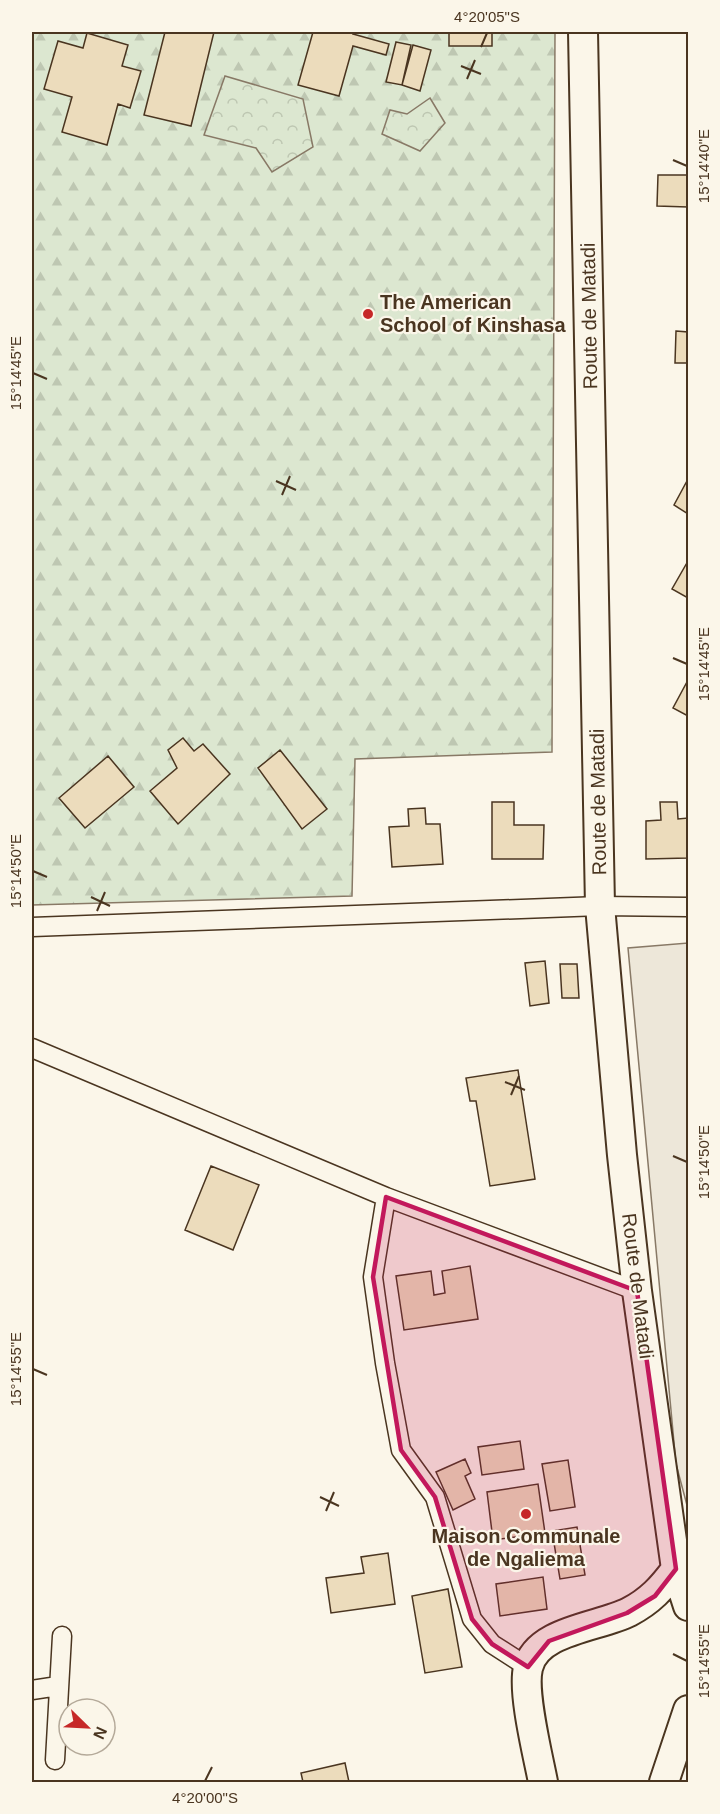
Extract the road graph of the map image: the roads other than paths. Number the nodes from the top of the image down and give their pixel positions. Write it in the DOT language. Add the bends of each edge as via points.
graph roads {
  1 [pos="583,32"];
  2 [pos="600,906"];
  3 [pos="688,907"];
  4 [pos="32,927"];
  5 [pos="32,1048"];
  6 [pos="386,1197"];
  7 [pos="637,1291"];
  8 [pos="676,1569"];
  9 [pos="688,1606"];
  10 [pos="62,1636"];
  11 [pos="528,1667"];
  12 [pos="58,1686"];
  13 [pos="32,1690"];
  14 [pos="688,1710"];
  15 [pos="55,1760"];
  16 [pos="543,1782"];
  17 [pos="664,1782"];
  1 -- 2 [label="main road, Route de Matadi"];
  2 -- 3 [label="street"];
  2 -- 4 [label="street"];
  2 -- 7 [label="main road, Route de Matadi"];
  5 -- 6 [label="street"];
  6 -- 7 [label="street"];
  6 -- 11 [label="street" via="373,1277 401,1450 435,1497 472,1619 492,1644"];
  7 -- 8 [label="main road, Route de Matadi"];
  8 -- 9 [label="main road, Route de Matadi"];
  8 -- 11 [label="main road" via="655,1596 627,1613 549,1641 536,1652"];
  10 -- 12 [label="street"];
  11 -- 16 [label="main road" via="527,1687"];
  12 -- 13 [label="street"];
  12 -- 15 [label="street"];
  14 -- 17 [label="main road"];
}
